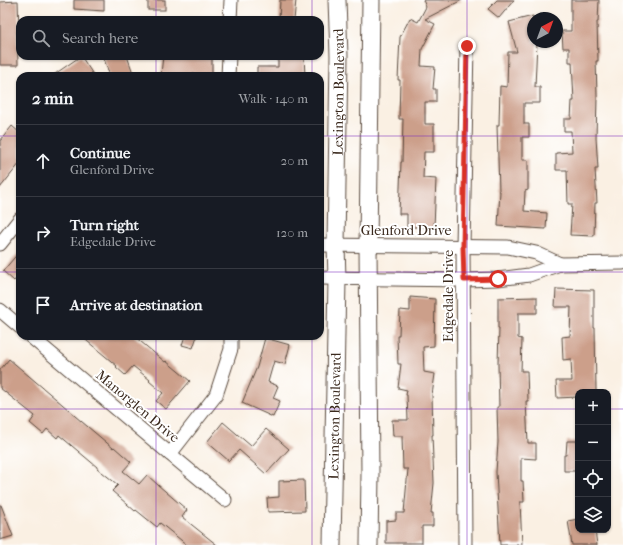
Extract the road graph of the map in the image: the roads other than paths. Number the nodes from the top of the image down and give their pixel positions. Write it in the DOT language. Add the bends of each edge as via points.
graph roads {
  1 [pos="231,0"];
  2 [pos="337,0"];
  3 [pos="371,0"];
  4 [pos="230,16"];
  5 [pos="467,46"];
  6 [pos="229,60"];
  7 [pos="228,72"];
  8 [pos="16,224"];
  9 [pos="0,244"];
  10 [pos="328,245"];
  11 [pos="368,246"];
  12 [pos="463,246"];
  13 [pos="560,264"];
  14 [pos="623,264"];
  15 [pos="324,278"];
  16 [pos="337,279"];
  17 [pos="369,279"];
  18 [pos="464,280"];
  19 [pos="0,310"];
  20 [pos="16,324"];
  21 [pos="35,340"];
  22 [pos="231,340"];
  23 [pos="170,454"];
  24 [pos="225,500"];
  25 [pos="332,545"];
  26 [pos="369,545"];
  27 [pos="466,545"];
  1 -- 4 [label="street"];
  2 -- 10 [label="street, Lexington Boulevard" via="339,56"];
  3 -- 11 [label="street"];
  5 -- 12 [label="street, Edgedale Drive"];
  6 -- 7 [label="street"];
  8 -- 9 [label="street"];
  10 -- 11 [label="street, Glenford Drive"];
  10 -- 16 [label="street, Lexington Boulevard"];
  11 -- 12 [label="street, Glenford Drive"];
  11 -- 17 [label="street"];
  12 -- 13 [label="street, Glenford Drive" via="508,247 536,253"];
  12 -- 18 [label="street, Edgedale Drive"];
  13 -- 14 [label="street, Glenford Drive"];
  13 -- 18 [label="street, Glenford Drive" via="529,275"];
  15 -- 16 [label="street, Glenford Drive"];
  16 -- 17 [label="street, Glenford Drive"];
  16 -- 25 [label="street, Lexington Boulevard"];
  17 -- 18 [label="street, Glenford Drive"];
  17 -- 26 [label="street"];
  18 -- 27 [label="street, Edgedale Drive"];
  19 -- 20 [label="street"];
  21 -- 23 [label="street, Manorglen Drive"];
  22 -- 23 [label="street" via="231,349 216,395"];
  23 -- 24 [label="street, Manorglen Drive"];
}
